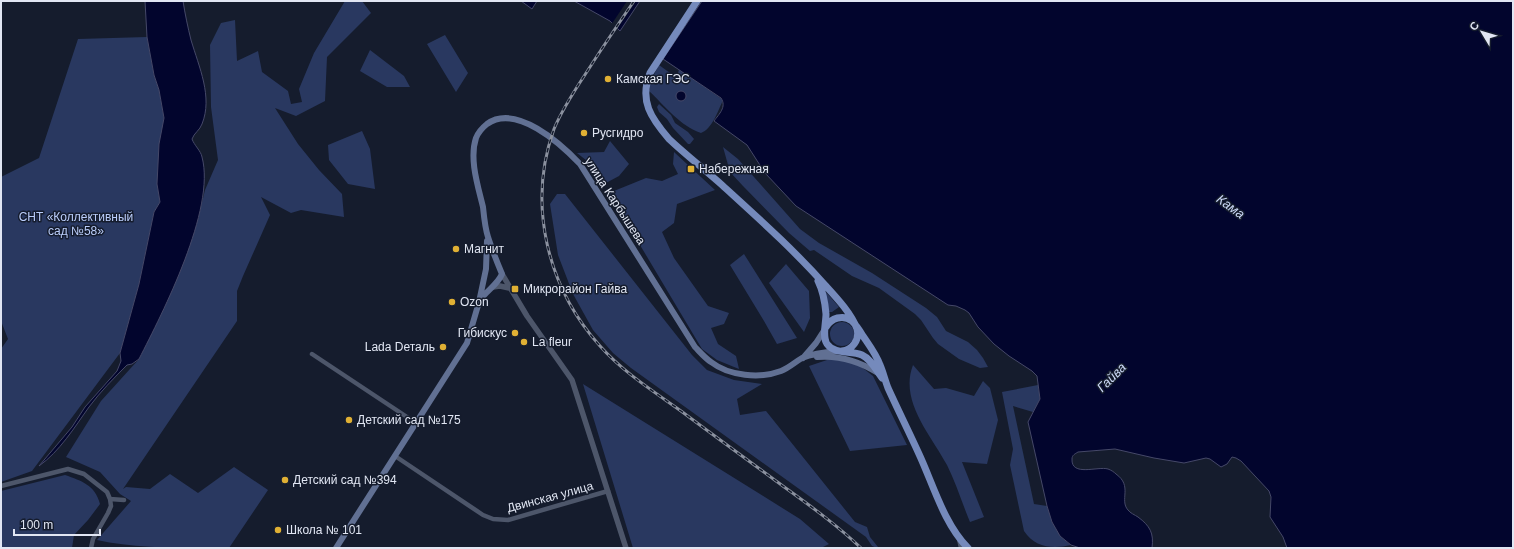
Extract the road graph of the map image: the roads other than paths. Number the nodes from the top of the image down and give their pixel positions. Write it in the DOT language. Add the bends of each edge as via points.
graph roads {
  1 [pos="697,1"];
  2 [pos="488,236"];
  3 [pos="498,264"];
  4 [pos="486,269"];
  5 [pos="502,274"];
  6 [pos="815,274"];
  7 [pos="493,287"];
  8 [pos="509,288"];
  9 [pos="479,302"];
  10 [pos="854,324"];
  11 [pos="826,327"];
  12 [pos="842,351"];
  13 [pos="312,354"];
  14 [pos="802,359"];
  15 [pos="888,386"];
  16 [pos="416,423"];
  17 [pos="395,456"];
  18 [pos="1,486"];
  19 [pos="608,491"];
  20 [pos="110,499"];
  21 [pos="124,500"];
  22 [pos="959,537"];
  23 [pos="91,548"];
  24 [pos="336,548"];
  25 [pos="626,548"];
  26 [pos="961,548"];
  27 [pos="968,548"];
  1 -- 6 [label="main road" via="650,73 646,84 646,101 652,117 685,154 749,210"];
  2 -- 3 [label="main road, улица Карбышева"];
  2 -- 4 [label="main road"];
  2 -- 14 [label="main road, улица Карбышева" via="475,166 476,139 491,122 504,118 519,121 542,131 580,164 695,347 711,363 741,374 760,376 780,371"];
  3 -- 4 [label="main road"];
  3 -- 5 [label="main road, улица Карбышева"];
  4 -- 9 [label="main road"];
  5 -- 7 [label="main road"];
  5 -- 8 [label="street, улица Карбышева"];
  6 -- 10 [label="main road" via="842,304"];
  6 -- 11 [label="main road" via="823,295"];
  7 -- 8 [label="street"];
  7 -- 9 [label="main road"];
  8 -- 19 [label="street, улица Карбышева" via="572,380"];
  9 -- 16 [label="main road" via="467,343"];
  10 -- 11 [label="main road" via="841,317 832,320"];
  10 -- 12 [label="main road" via="858,333 856,342"];
  10 -- 15 [label="main road" via="874,354"];
  11 -- 12 [label="main road" via="824,337 827,344 835,350"];
  11 -- 14 [label="main road, улица Карбышева"];
  12 -- 14 [label="main road, улица Карбышева" via="821,353"];
  12 -- 15 [label="main road" via="855,352 866,357"];
  13 -- 16 [label="street"];
  14 -- 15 [label="main road" via="823,356 848,359 867,366"];
  15 -- 22 [label="main road" via="942,506"];
  16 -- 17 [label="main road"];
  17 -- 19 [label="street, Двинская улица" via="483,515 493,518 508,520"];
  17 -- 24 [label="main road"];
  18 -- 20 [label="street" via="68,469 84,474 99,484"];
  19 -- 25 [label="street, улица Карбышева"];
  20 -- 21 [label="street"];
  20 -- 23 [label="street" via="111,506 93,539"];
  22 -- 26 [label="street"];
  22 -- 27 [label="main road"];
}
